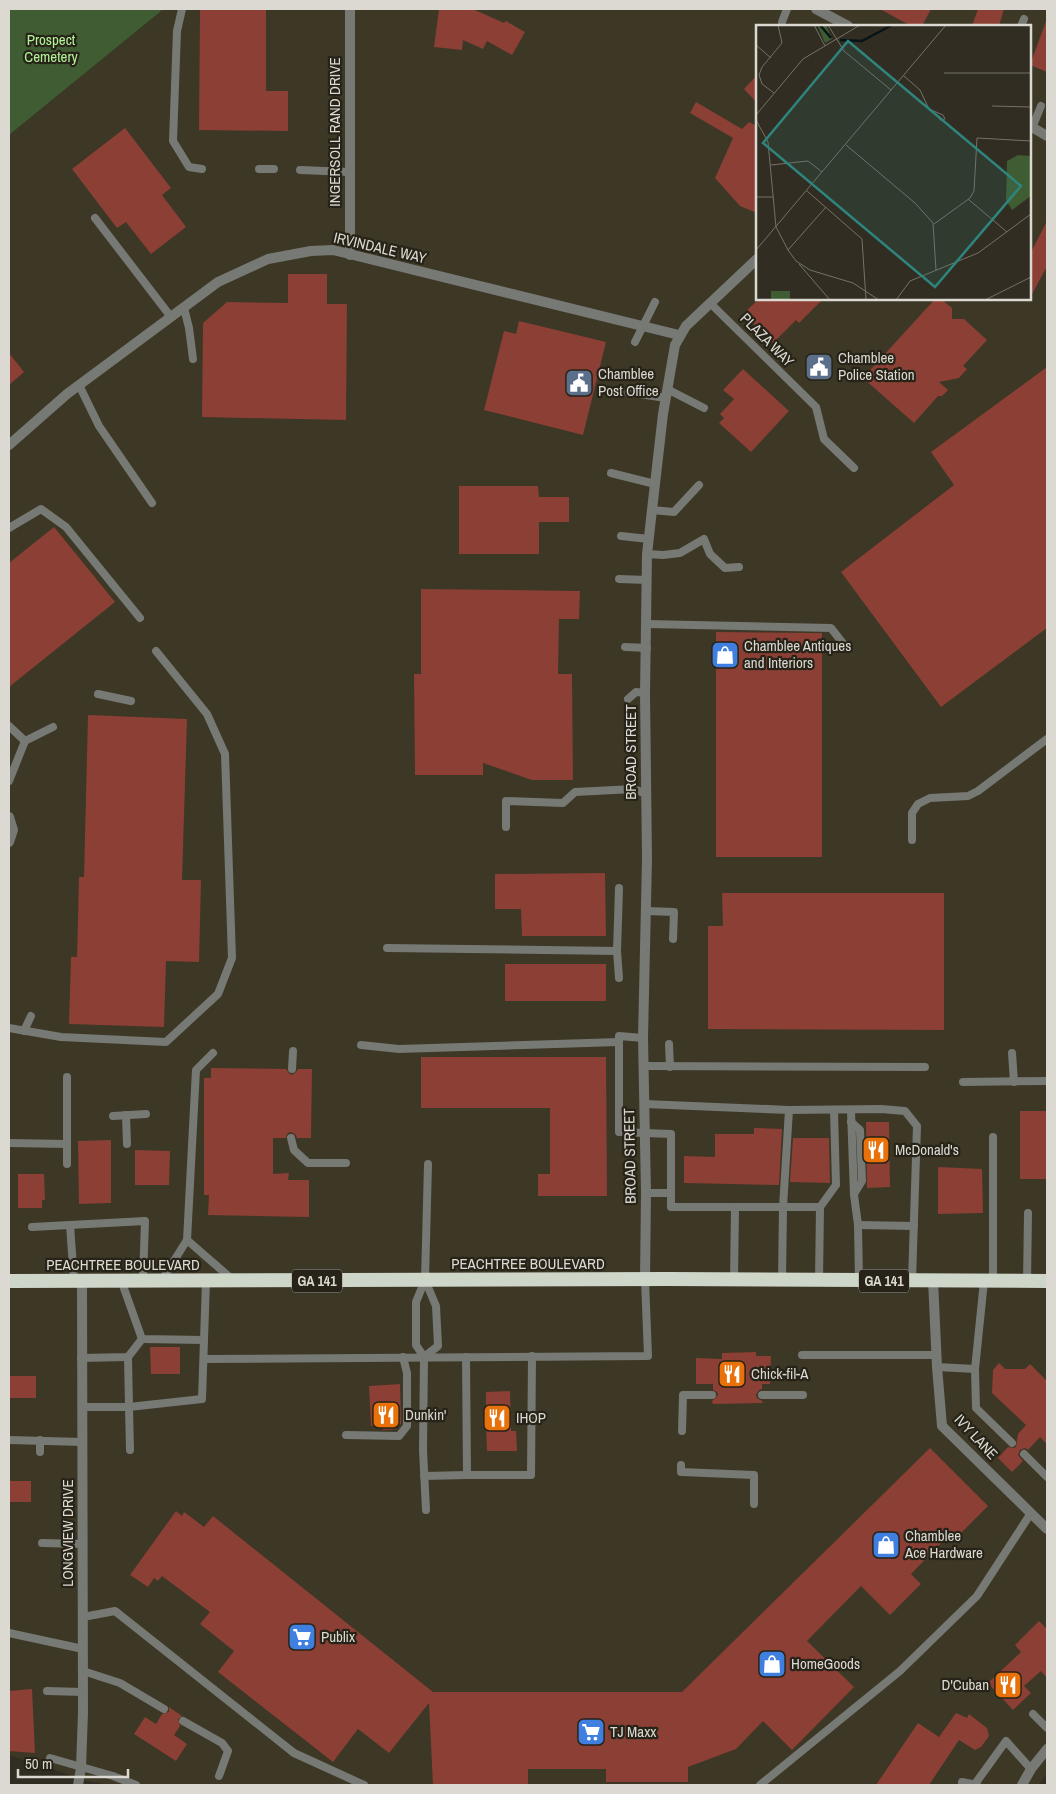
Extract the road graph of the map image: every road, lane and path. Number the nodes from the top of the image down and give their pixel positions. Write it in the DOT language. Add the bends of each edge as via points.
graph roads {
  1 [pos="182,9"];
  2 [pos="350,9"];
  3 [pos="787,9"];
  4 [pos="816,9"];
  5 [pos="782,22"];
  6 [pos="844,25"];
  7 [pos="1041,106"];
  8 [pos="1031,127"];
  9 [pos="1047,136"];
  10 [pos="202,169"];
  11 [pos="259,169"];
  12 [pos="274,169"];
  13 [pos="300,170"];
  14 [pos="350,172"];
  15 [pos="96,218"];
  16 [pos="350,255"];
  17 [pos="756,259"];
  18 [pos="655,302"];
  19 [pos="710,303"];
  20 [pos="184,308"];
  21 [pos="171,317"];
  22 [pos="644,327"];
  23 [pos="680,335"];
  24 [pos="635,342"];
  25 [pos="193,359"];
  26 [pos="79,385"];
  27 [pos="626,392"];
  28 [pos="667,394"];
  29 [pos="704,408"];
  30 [pos="9,445"];
  31 [pos="854,468"];
  32 [pos="611,473"];
  33 [pos="655,484"];
  34 [pos="699,485"];
  35 [pos="152,503"];
  36 [pos="652,510"];
  37 [pos="9,528"];
  38 [pos="621,536"];
  39 [pos="649,539"];
  40 [pos="647,554"];
  41 [pos="739,567"];
  42 [pos="619,579"];
  43 [pos="647,580"];
  44 [pos="140,618"];
  45 [pos="647,624"];
  46 [pos="845,646"];
  47 [pos="625,647"];
  48 [pos="646,648"];
  49 [pos="156,651"];
  50 [pos="645,693"];
  51 [pos="98,694"];
  52 [pos="628,699"];
  53 [pos="131,701"];
  54 [pos="9,726"];
  55 [pos="53,727"];
  56 [pos="1047,739"];
  57 [pos="25,742"];
  58 [pos="9,781"];
  59 [pos="646,794"];
  60 [pos="9,817"];
  61 [pos="506,827"];
  62 [pos="912,840"];
  63 [pos="9,842"];
  64 [pos="619,888"];
  65 [pos="646,911"];
  66 [pos="673,940"];
  67 [pos="387,948"];
  68 [pos="617,951"];
  69 [pos="619,978"];
  70 [pos="31,1016"];
  71 [pos="9,1028"];
  72 [pos="24,1031"];
  73 [pos="643,1038"];
  74 [pos="619,1042"];
  75 [pos="669,1044"];
  76 [pos="361,1045"];
  77 [pos="293,1051"];
  78 [pos="213,1053"];
  79 [pos="1012,1053"];
  80 [pos="644,1066"];
  81 [pos="670,1066"];
  82 [pos="925,1067"];
  83 [pos="292,1069"];
  84 [pos="67,1077"];
  85 [pos="1047,1081"];
  86 [pos="963,1082"];
  87 [pos="1014,1082"];
  88 [pos="645,1104"];
  89 [pos="788,1110"];
  90 [pos="834,1111"];
  91 [pos="851,1111"];
  92 [pos="146,1114"];
  93 [pos="126,1115"];
  94 [pos="114,1116"];
  95 [pos="645,1133"];
  96 [pos="993,1137"];
  97 [pos="291,1138"];
  98 [pos="9,1143"];
  99 [pos="67,1144"];
  100 [pos="126,1144"];
  101 [pos="346,1163"];
  102 [pos="68,1164"];
  103 [pos="428,1164"];
  104 [pos="646,1193"];
  105 [pos="671,1193"];
  106 [pos="735,1207"];
  107 [pos="783,1207"];
  108 [pos="820,1207"];
  109 [pos="129,1212"];
  110 [pos="1028,1213"];
  111 [pos="129,1222"];
  112 [pos="70,1225"];
  113 [pos="858,1225"];
  114 [pos="914,1226"];
  115 [pos="32,1227"];
  116 [pos="187,1240"];
  117 [pos="142,1279"];
  118 [pos="122,1280"];
  119 [pos="162,1280"];
  120 [pos="425,1280"];
  121 [pos="646,1280"];
  122 [pos="933,1280"];
  123 [pos="9,1281"];
  124 [pos="206,1281"];
  125 [pos="234,1281"];
  126 [pos="734,1281"];
  127 [pos="782,1281"];
  128 [pos="819,1281"];
  129 [pos="859,1281"];
  130 [pos="912,1281"];
  131 [pos="989,1281"];
  132 [pos="1047,1281"];
  133 [pos="78,1282"];
  134 [pos="1027,1282"];
  135 [pos="142,1339"];
  136 [pos="204,1340"];
  137 [pos="802,1354"];
  138 [pos="936,1355"];
  139 [pos="532,1356"];
  140 [pos="128,1357"];
  141 [pos="424,1357"];
  142 [pos="466,1357"];
  143 [pos="81,1358"];
  144 [pos="403,1358"];
  145 [pos="204,1359"];
  146 [pos="937,1367"];
  147 [pos="975,1369"];
  148 [pos="762,1395"];
  149 [pos="803,1395"];
  150 [pos="712,1396"];
  151 [pos="82,1407"];
  152 [pos="129,1407"];
  153 [pos="682,1430"];
  154 [pos="346,1435"];
  155 [pos="9,1440"];
  156 [pos="40,1440"];
  157 [pos="83,1442"];
  158 [pos="1012,1443"];
  159 [pos="130,1450"];
  160 [pos="40,1452"];
  161 [pos="1024,1454"];
  162 [pos="681,1465"];
  163 [pos="424,1476"];
  164 [pos="467,1476"];
  165 [pos="1047,1477"];
  166 [pos="754,1504"];
  167 [pos="426,1510"];
  168 [pos="1031,1513"];
  169 [pos="1047,1529"];
  170 [pos="42,1542"];
  171 [pos="82,1544"];
  172 [pos="83,1617"];
  173 [pos="9,1633"];
  174 [pos="83,1649"];
  175 [pos="83,1671"];
  176 [pos="47,1691"];
  177 [pos="83,1692"];
  178 [pos="164,1709"];
  179 [pos="1033,1714"];
  180 [pos="183,1721"];
  181 [pos="1047,1728"];
  182 [pos="1047,1750"];
  183 [pos="50,1758"];
  184 [pos="81,1768"];
  185 [pos="1032,1768"];
  186 [pos="219,1776"];
  187 [pos="962,1782"];
  188 [pos="78,1785"];
  189 [pos="136,1785"];
  190 [pos="364,1785"];
  191 [pos="760,1785"];
  192 [pos="976,1785"];
  193 [pos="1022,1785"];
  1 -- 10 [label="lane" via="173,140 189,167"];
  2 -- 14 [label="street, INGERSOLL RAND DRIVE"];
  3 -- 5 [label="lane"];
  4 -- 6 [label="street"];
  7 -- 8 [label="lane"];
  8 -- 9 [label="street"];
  11 -- 12 [label="lane"];
  13 -- 14 [label="lane"];
  14 -- 16 [label="street, INGERSOLL RAND DRIVE"];
  15 -- 21 [label="lane"];
  16 -- 20 [label="street, IRVINDALE WAY" via="333,250 311,251 268,259 218,282"];
  16 -- 22 [label="street, IRVINDALE WAY"];
  17 -- 19 [label="street, BROAD STREET"];
  18 -- 22 [label="lane"];
  19 -- 23 [label="street, BROAD STREET"];
  19 -- 31 [label="lane, PLAZA WAY" via="816,407 824,439"];
  20 -- 21 [label="street, IRVINDALE WAY"];
  20 -- 25 [label="lane"];
  21 -- 26 [label="street, IRVINDALE WAY"];
  22 -- 23 [label="street, IRVINDALE WAY"];
  22 -- 24 [label="lane"];
  23 -- 28 [label="street, BROAD STREET" via="675,345"];
  26 -- 30 [label="street, IRVINDALE WAY"];
  26 -- 35 [label="lane" via="99,426"];
  27 -- 28 [label="lane"];
  28 -- 29 [label="lane"];
  28 -- 33 [label="street, BROAD STREET"];
  32 -- 33 [label="lane"];
  33 -- 36 [label="street, BROAD STREET"];
  34 -- 36 [label="lane" via="674,512"];
  36 -- 39 [label="street, BROAD STREET"];
  37 -- 44 [label="lane" via="41,508 66,527"];
  38 -- 39 [label="lane"];
  39 -- 40 [label="street, BROAD STREET"];
  40 -- 41 [label="lane" via="680,552 704,539 710,554 725,568"];
  40 -- 43 [label="street, BROAD STREET"];
  42 -- 43 [label="lane"];
  43 -- 45 [label="street, BROAD STREET"];
  45 -- 46 [label="lane" via="831,628"];
  45 -- 48 [label="street, BROAD STREET"];
  47 -- 48 [label="lane"];
  48 -- 50 [label="street, BROAD STREET"];
  49 -- 72 [label="lane" via="207,714 225,754 232,958 218,994 166,1042 60,1037"];
  50 -- 52 [label="lane" via="636,692"];
  50 -- 59 [label="street, BROAD STREET"];
  51 -- 53 [label="lane"];
  54 -- 57 [label="lane"];
  55 -- 57 [label="lane"];
  56 -- 62 [label="lane" via="978,791 968,796 930,798 918,804 912,813"];
  57 -- 58 [label="lane"];
  59 -- 61 [label="lane" via="634,789 575,792 563,803 506,801"];
  59 -- 65 [label="street, BROAD STREET"];
  60 -- 63 [label="street" via="12,830"];
  64 -- 68 [label="lane"];
  65 -- 66 [label="lane" via="674,912"];
  65 -- 73 [label="street, BROAD STREET"];
  67 -- 68 [label="lane"];
  68 -- 69 [label="lane"];
  70 -- 72 [label="lane"];
  71 -- 72 [label="lane"];
  73 -- 74 [label="lane" via="619,1036"];
  73 -- 80 [label="street, BROAD STREET"];
  74 -- 76 [label="lane" via="399,1049"];
  74 -- 95 [label="lane" via="619,1132"];
  75 -- 81 [label="lane"];
  77 -- 83 [label="lane"];
  78 -- 116 [label="lane" via="196,1070"];
  79 -- 87 [label="lane"];
  80 -- 81 [label="lane"];
  80 -- 88 [label="street, BROAD STREET"];
  81 -- 82 [label="lane"];
  84 -- 99 [label="lane"];
  85 -- 87 [label="lane"];
  86 -- 87 [label="lane"];
  88 -- 89 [label="lane"];
  88 -- 95 [label="street, BROAD STREET"];
  89 -- 90 [label="lane"];
  89 -- 107 [label="lane"];
  90 -- 91 [label="lane"];
  90 -- 108 [label="lane" via="836,1185"];
  91 -- 113 [label="lane"];
  91 -- 114 [label="lane" via="905,1111 917,1126"];
  92 -- 93 [label="lane"];
  93 -- 94 [label="lane"];
  93 -- 100 [label="lane"];
  95 -- 104 [label="street, BROAD STREET"];
  95 -- 105 [label="lane" via="671,1134"];
  96 -- 131 [label="lane"];
  97 -- 101 [label="lane" via="294,1150 308,1163"];
  98 -- 99 [label="lane"];
  99 -- 102 [label="lane"];
  103 -- 120 [label="lane"];
  104 -- 105 [label="lane"];
  104 -- 121 [label="street, BROAD STREET"];
  105 -- 106 [label="lane" via="671,1207"];
  106 -- 107 [label="lane"];
  106 -- 126 [label="lane"];
  107 -- 108 [label="lane"];
  107 -- 127 [label="lane"];
  108 -- 128 [label="lane"];
  109 -- 111 [label="lane"];
  110 -- 134 [label="lane"];
  111 -- 112 [label="lane"];
  111 -- 117 [label="lane" via="145,1221"];
  112 -- 115 [label="lane"];
  112 -- 133 [label="lane"];
  113 -- 114 [label="lane"];
  113 -- 129 [label="lane"];
  114 -- 130 [label="lane"];
  116 -- 119 [label="lane"];
  116 -- 125 [label="lane"];
  117 -- 118 [label="highway, PEACHTREE BOULEVARD / GA 141"];
  117 -- 119 [label="highway, PEACHTREE BOULEVARD / GA 141"];
  118 -- 133 [label="highway, PEACHTREE BOULEVARD / GA 141"];
  118 -- 135 [label="lane"];
  119 -- 124 [label="highway, PEACHTREE BOULEVARD / GA 141"];
  120 -- 121 [label="highway, PEACHTREE BOULEVARD / GA 141"];
  120 -- 125 [label="highway, PEACHTREE BOULEVARD / GA 141"];
  120 -- 141 [label="lane" via="416,1302 416,1345"];
  120 -- 141 [label="lane" via="436,1306 438,1346"];
  121 -- 126 [label="highway, PEACHTREE BOULEVARD / GA 141"];
  121 -- 139 [label="lane" via="648,1356"];
  122 -- 130 [label="highway, PEACHTREE BOULEVARD / GA 141"];
  122 -- 131 [label="highway, PEACHTREE BOULEVARD / GA 141"];
  122 -- 138 [label="street, IVY LANE"];
  123 -- 133 [label="highway, PEACHTREE BOULEVARD / GA 141"];
  124 -- 125 [label="highway, PEACHTREE BOULEVARD / GA 141"];
  124 -- 136 [label="lane"];
  126 -- 127 [label="highway, PEACHTREE BOULEVARD / GA 141"];
  127 -- 128 [label="highway, PEACHTREE BOULEVARD / GA 141"];
  128 -- 129 [label="highway, PEACHTREE BOULEVARD / GA 141"];
  129 -- 130 [label="highway, PEACHTREE BOULEVARD / GA 141"];
  131 -- 134 [label="highway, PEACHTREE BOULEVARD / GA 141"];
  131 -- 147 [label="lane"];
  132 -- 134 [label="highway, PEACHTREE BOULEVARD / GA 141"];
  133 -- 143 [label="street, LONGVIEW DRIVE"];
  135 -- 136 [label="lane"];
  135 -- 140 [label="lane"];
  136 -- 145 [label="lane"];
  137 -- 138 [label="lane"];
  138 -- 146 [label="street, IVY LANE"];
  139 -- 142 [label="lane"];
  139 -- 164 [label="lane" via="531,1475"];
  140 -- 143 [label="lane"];
  140 -- 152 [label="lane"];
  141 -- 142 [label="lane"];
  141 -- 144 [label="lane"];
  141 -- 163 [label="lane"];
  142 -- 164 [label="lane"];
  143 -- 151 [label="street, LONGVIEW DRIVE"];
  144 -- 145 [label="lane"];
  144 -- 154 [label="lane" via="408,1426 399,1436"];
  145 -- 152 [label="lane" via="202,1399"];
  146 -- 147 [label="lane"];
  146 -- 168 [label="street, IVY LANE" via="942,1426"];
  147 -- 158 [label="lane" via="976,1408"];
  148 -- 149 [label="lane"];
  150 -- 153 [label="lane" via="683,1395"];
  151 -- 152 [label="lane"];
  151 -- 157 [label="street, LONGVIEW DRIVE"];
  152 -- 159 [label="lane"];
  155 -- 156 [label="lane"];
  156 -- 157 [label="lane"];
  156 -- 160 [label="lane"];
  157 -- 171 [label="street, LONGVIEW DRIVE"];
  161 -- 165 [label="lane"];
  162 -- 166 [label="lane" via="681,1472 754,1475"];
  163 -- 164 [label="lane"];
  163 -- 167 [label="lane"];
  168 -- 169 [label="street, IVY LANE"];
  168 -- 191 [label="lane" via="977,1596 900,1671"];
  170 -- 171 [label="lane"];
  171 -- 172 [label="street, LONGVIEW DRIVE"];
  172 -- 174 [label="street, LONGVIEW DRIVE"];
  172 -- 190 [label="lane" via="115,1611 294,1753"];
  173 -- 174 [label="lane"];
  174 -- 175 [label="street, LONGVIEW DRIVE"];
  175 -- 177 [label="street, LONGVIEW DRIVE"];
  175 -- 178 [label="lane" via="120,1683"];
  176 -- 177 [label="lane"];
  177 -- 184 [label="street, LONGVIEW DRIVE"];
  179 -- 181 [label="lane"];
  180 -- 186 [label="lane" via="222,1743 228,1751"];
  182 -- 185 [label="street"];
  183 -- 184 [label="lane"];
  184 -- 188 [label="street, LONGVIEW DRIVE"];
  184 -- 189 [label="lane"];
  185 -- 192 [label="lane" via="1006,1741"];
  185 -- 193 [label="street"];
  187 -- 192 [label="lane"];
}
